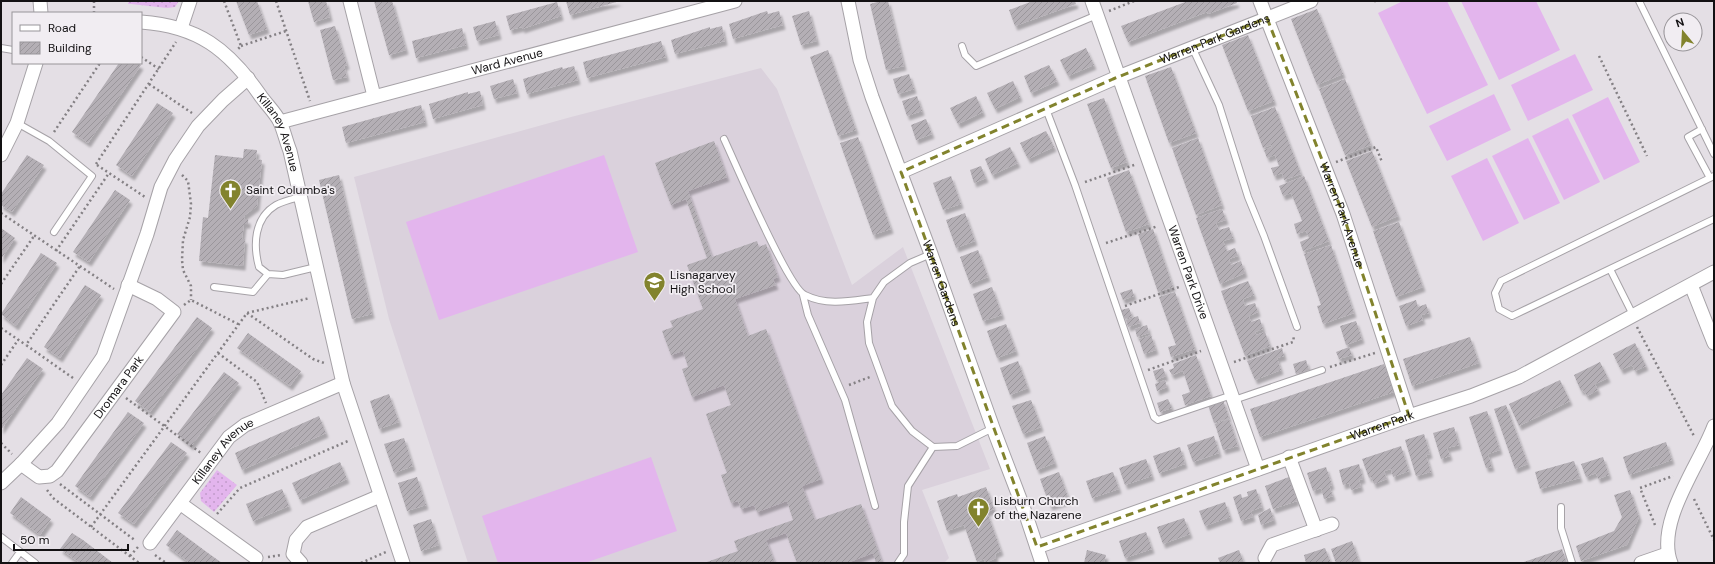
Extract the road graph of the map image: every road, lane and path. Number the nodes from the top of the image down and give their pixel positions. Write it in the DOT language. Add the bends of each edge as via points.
graph roads {
  1 [pos="40,1"];
  2 [pos="94,1"];
  3 [pos="190,1"];
  4 [pos="224,1"];
  5 [pos="276,1"];
  6 [pos="350,1"];
  7 [pos="735,1"];
  8 [pos="848,1"];
  9 [pos="1092,1"];
  10 [pos="1134,1"];
  11 [pos="1260,1"];
  12 [pos="1311,1"];
  13 [pos="1374,1"];
  14 [pos="1378,1"];
  15 [pos="1639,1"];
  16 [pos="41,12"];
  17 [pos="94,12"];
  18 [pos="1097,15"];
  19 [pos="1267,18"];
  20 [pos="142,22"];
  21 [pos="181,28"];
  22 [pos="286,31"];
  23 [pos="240,46"];
  24 [pos="962,46"];
  25 [pos="1192,47"];
  26 [pos="1,48"];
  27 [pos="12,50"];
  28 [pos="1599,56"];
  29 [pos="142,57"];
  30 [pos="231,57"];
  31 [pos="36,64"];
  32 [pos="99,64"];
  33 [pos="160,68"];
  34 [pos="1120,76"];
  35 [pos="248,78"];
  36 [pos="149,84"];
  37 [pos="374,96"];
  38 [pos="185,108"];
  39 [pos="1046,109"];
  40 [pos="314,112"];
  41 [pos="280,122"];
  42 [pos="17,123"];
  43 [pos="1702,130"];
  44 [pos="724,139"];
  45 [pos="49,141"];
  46 [pos="1714,154"];
  47 [pos="1,155"];
  48 [pos="1647,156"];
  49 [pos="1150,160"];
  50 [pos="92,162"];
  51 [pos="1382,162"];
  52 [pos="96,164"];
  53 [pos="172,166"];
  54 [pos="1324,167"];
  55 [pos="901,172"];
  56 [pos="109,173"];
  57 [pos="1712,177"];
  58 [pos="1075,186"];
  59 [pos="137,191"];
  60 [pos="300,197"];
  61 [pos="1,213"];
  62 [pos="1714,219"];
  63 [pos="1172,221"];
  64 [pos="54,232"];
  65 [pos="34,236"];
  66 [pos="1096,247"];
  67 [pos="56,251"];
  68 [pos="931,254"];
  69 [pos="80,266"];
  70 [pos="316,268"];
  71 [pos="1610,269"];
  72 [pos="1714,272"];
  73 [pos="268,274"];
  74 [pos="100,280"];
  75 [pos="1193,283"];
  76 [pos="1,284"];
  77 [pos="128,285"];
  78 [pos="1691,285"];
  79 [pos="214,287"];
  80 [pos="322,295"];
  81 [pos="803,295"];
  82 [pos="873,298"];
  83 [pos="191,300"];
  84 [pos="1118,309"];
  85 [pos="174,312"];
  86 [pos="246,313"];
  87 [pos="1633,315"];
  88 [pos="238,324"];
  89 [pos="1297,327"];
  90 [pos="1,328"];
  91 [pos="18,340"];
  92 [pos="1714,343"];
  93 [pos="26,345"];
  94 [pos="1215,346"];
  95 [pos="1388,348"];
  96 [pos="218,353"];
  97 [pos="1,365"];
  98 [pos="1222,366"];
  99 [pos="340,369"];
  100 [pos="1322,370"];
  101 [pos="1139,373"];
  102 [pos="880,374"];
  103 [pos="343,383"];
  104 [pos="84,385"];
  105 [pos="841,388"];
  106 [pos="116,390"];
  107 [pos="1233,398"];
  108 [pos="270,414"];
  109 [pos="1409,416"];
  110 [pos="164,426"];
  111 [pos="993,428"];
  112 [pos="1713,430"];
  113 [pos="361,436"];
  114 [pos="1706,445"];
  115 [pos="934,447"];
  116 [pos="1289,458"];
  117 [pos="211,461"];
  118 [pos="21,464"];
  119 [pos="1258,469"];
  120 [pos="1693,471"];
  121 [pos="45,477"];
  122 [pos="1,482"];
  123 [pos="1686,484"];
  124 [pos="380,496"];
  125 [pos="180,504"];
  126 [pos="875,506"];
  127 [pos="1561,507"];
  128 [pos="101,514"];
  129 [pos="208,524"];
  130 [pos="1332,524"];
  131 [pos="91,527"];
  132 [pos="1316,530"];
  133 [pos="1,537"];
  134 [pos="1714,540"];
  135 [pos="145,544"];
  136 [pos="398,547"];
  137 [pos="1037,547"];
  138 [pos="20,552"];
  139 [pos="1669,553"];
  140 [pos="256,558"];
  141 [pos="297,558"];
  142 [pos="1266,558"];
  143 [pos="12,563"];
  144 [pos="35,563"];
  145 [pos="139,563"];
  146 [pos="361,563"];
  147 [pos="403,563"];
  148 [pos="898,563"];
  149 [pos="1042,563"];
  150 [pos="1572,563"];
  151 [pos="1641,563"];
  1 -- 16 [label="street"];
  2 -- 17 [label="path"];
  3 -- 21 [label="street"];
  4 -- 23 [label="path"];
  5 -- 22 [label="path"];
  6 -- 37 [label="street"];
  7 -- 37 [label="street, Ward Avenue"];
  8 -- 55 [label="street, Warren Gardens" via="860,60"];
  9 -- 18 [label="street, Warren Park Drive"];
  10 -- 18 [label="path"];
  11 -- 19 [label="street, Warren Park Avenue"];
  12 -- 19 [label="street, Warren Park Gardens"];
  13 -- 14 [label="path"];
  15 -- 43 [label="lane"];
  18 -- 24 [label="lane" via="976,66 965,55"];
  18 -- 34 [label="street, Warren Park Drive"];
  19 -- 25 [label="street, Warren Park Gardens"];
  19 -- 54 [label="street, Warren Park Avenue"];
  20 -- 21 [label="street, Killaney Avenue"];
  21 -- 30 [label="street, Killaney Avenue"];
  21 -- 33 [label="path" via="174,46"];
  22 -- 23 [label="path"];
  22 -- 40 [label="path"];
  23 -- 30 [label="path"];
  25 -- 34 [label="street, Warren Park Gardens"];
  25 -- 89 [label="lane" via="1219,105 1248,197"];
  26 -- 27 [label="lane"];
  28 -- 48 [label="path"];
  29 -- 33 [label="path"];
  30 -- 35 [label="street, Killaney Avenue"];
  31 -- 42 [label="street"];
  32 -- 45 [label="path"];
  33 -- 36 [label="path"];
  34 -- 39 [label="street, Warren Park Gardens"];
  34 -- 49 [label="street, Warren Park Drive"];
  35 -- 41 [label="street, Killaney Avenue"];
  35 -- 53 [label="street" via="198,126"];
  36 -- 38 [label="path"];
  36 -- 52 [label="path"];
  37 -- 40 [label="street, Ward Avenue"];
  39 -- 55 [label="street, Warren Park Gardens"];
  39 -- 58 [label="lane"];
  40 -- 41 [label="street, Ward Avenue"];
  41 -- 60 [label="street, Killaney Avenue" via="290,151"];
  42 -- 45 [label="lane"];
  42 -- 47 [label="street"];
  43 -- 46 [label="lane"];
  43 -- 57 [label="lane" via="1688,137"];
  44 -- 81 [label="lane" via="780,258"];
  45 -- 64 [label="lane" via="92,176"];
  49 -- 58 [label="path"];
  49 -- 63 [label="street, Warren Park Drive"];
  50 -- 52 [label="path"];
  51 -- 54 [label="path" via="1376,147"];
  52 -- 56 [label="path"];
  53 -- 77 [label="street" via="161,187"];
  53 -- 83 [label="path" via="188,181 191,204 183,240 182,260 183,270 191,286"];
  54 -- 95 [label="street, Warren Park Avenue" via="1343,214"];
  55 -- 68 [label="street, Warren Gardens"];
  56 -- 59 [label="path"];
  56 -- 67 [label="path"];
  57 -- 71 [label="lane" via="1501,281 1495,293 1499,309 1512,316"];
  58 -- 66 [label="lane"];
  60 -- 70 [label="street, Killaney Avenue"];
  60 -- 73 [label="lane" via="277,204 262,218 256,238 255,254 259,268"];
  61 -- 65 [label="path"];
  62 -- 71 [label="lane"];
  63 -- 66 [label="path"];
  63 -- 75 [label="street, Warren Park Drive"];
  65 -- 67 [label="path"];
  65 -- 76 [label="path"];
  66 -- 84 [label="lane"];
  67 -- 69 [label="path"];
  68 -- 82 [label="lane" via="910,263 884,282"];
  68 -- 111 [label="street, Warren Gardens"];
  69 -- 74 [label="path"];
  69 -- 93 [label="path"];
  70 -- 73 [label="lane" via="283,275"];
  70 -- 80 [label="street, Killaney Avenue"];
  71 -- 87 [label="lane"];
  72 -- 78 [label="street, Warren Park"];
  73 -- 79 [label="lane" via="253,292"];
  75 -- 84 [label="path"];
  75 -- 94 [label="street, Warren Park Drive"];
  77 -- 85 [label="street" via="157,299"];
  77 -- 104 [label="street" via="103,357"];
  78 -- 87 [label="street, Warren Park"];
  78 -- 92 [label="street"];
  80 -- 86 [label="path"];
  80 -- 99 [label="street, Killaney Avenue"];
  81 -- 82 [label="lane" via="832,303"];
  81 -- 105 [label="lane" via="808,315"];
  82 -- 102 [label="lane" via="867,322 869,343"];
  83 -- 85 [label="path"];
  83 -- 88 [label="path"];
  84 -- 101 [label="lane"];
  85 -- 106 [label="street, Dromara Park"];
  86 -- 88 [label="path"];
  86 -- 99 [label="path" via="313,359"];
  87 -- 109 [label="street, Warren Park" via="1519,377"];
  87 -- 114 [label="path" via="1695,438"];
  88 -- 96 [label="path"];
  89 -- 98 [label="path" via="1293,342"];
  90 -- 91 [label="path"];
  91 -- 93 [label="path"];
  91 -- 97 [label="path"];
  93 -- 104 [label="path"];
  94 -- 98 [label="street, Warren Park Drive"];
  94 -- 101 [label="path"];
  95 -- 100 [label="path"];
  95 -- 109 [label="street, Warren Park Avenue"];
  96 -- 108 [label="path" via="257,382"];
  96 -- 110 [label="path"];
  98 -- 107 [label="street, Warren Park Drive"];
  99 -- 103 [label="street, Killaney Avenue"];
  100 -- 107 [label="lane"];
  101 -- 107 [label="lane" via="1154,417 1158,420"];
  102 -- 105 [label="path"];
  102 -- 115 [label="lane" via="892,406 912,430"];
  103 -- 108 [label="street, Killaney Avenue"];
  103 -- 113 [label="street, Killaney Avenue"];
  104 -- 118 [label="street" via="58,423"];
  105 -- 126 [label="lane"];
  106 -- 110 [label="path"];
  106 -- 121 [label="street, Dromara Park" via="57,471"];
  107 -- 119 [label="street, Warren Park Drive"];
  108 -- 117 [label="street, Killaney Avenue" via="245,425 229,437"];
  109 -- 116 [label="street, Warren Park"];
  110 -- 117 [label="path"];
  110 -- 128 [label="path"];
  111 -- 115 [label="lane" via="957,446"];
  111 -- 137 [label="street, Warren Gardens"];
  112 -- 114 [label="street"];
  113 -- 124 [label="street, Killaney Avenue"];
  113 -- 129 [label="path" via="240,488"];
  114 -- 120 [label="street"];
  115 -- 148 [label="lane" via="908,486 904,554"];
  116 -- 119 [label="street, Warren Park"];
  116 -- 132 [label="street"];
  117 -- 125 [label="street, Killaney Avenue"];
  118 -- 121 [label="street"];
  118 -- 122 [label="street"];
  119 -- 137 [label="street, Warren Park"];
  120 -- 123 [label="street"];
  120 -- 139 [label="path" via="1640,488"];
  121 -- 128 [label="path"];
  121 -- 131 [label="path" via="53,498"];
  123 -- 134 [label="path"];
  123 -- 139 [label="street" via="1670,525"];
  124 -- 136 [label="street, Killaney Avenue"];
  124 -- 141 [label="street" via="307,527 296,540"];
  125 -- 129 [label="street"];
  125 -- 135 [label="street, Killaney Avenue"];
  127 -- 150 [label="lane" via="1561,528"];
  128 -- 131 [label="path"];
  128 -- 135 [label="path"];
  129 -- 140 [label="street"];
  130 -- 132 [label="street"];
  131 -- 145 [label="path"];
  132 -- 142 [label="street" via="1272,545"];
  133 -- 138 [label="lane"];
  136 -- 146 [label="path"];
  136 -- 147 [label="street, Killaney Avenue"];
  137 -- 149 [label="street, Warren Gardens"];
  138 -- 143 [label="lane"];
  138 -- 144 [label="lane"];
  139 -- 151 [label="street"];
  140 -- 141 [label="path"];
}
